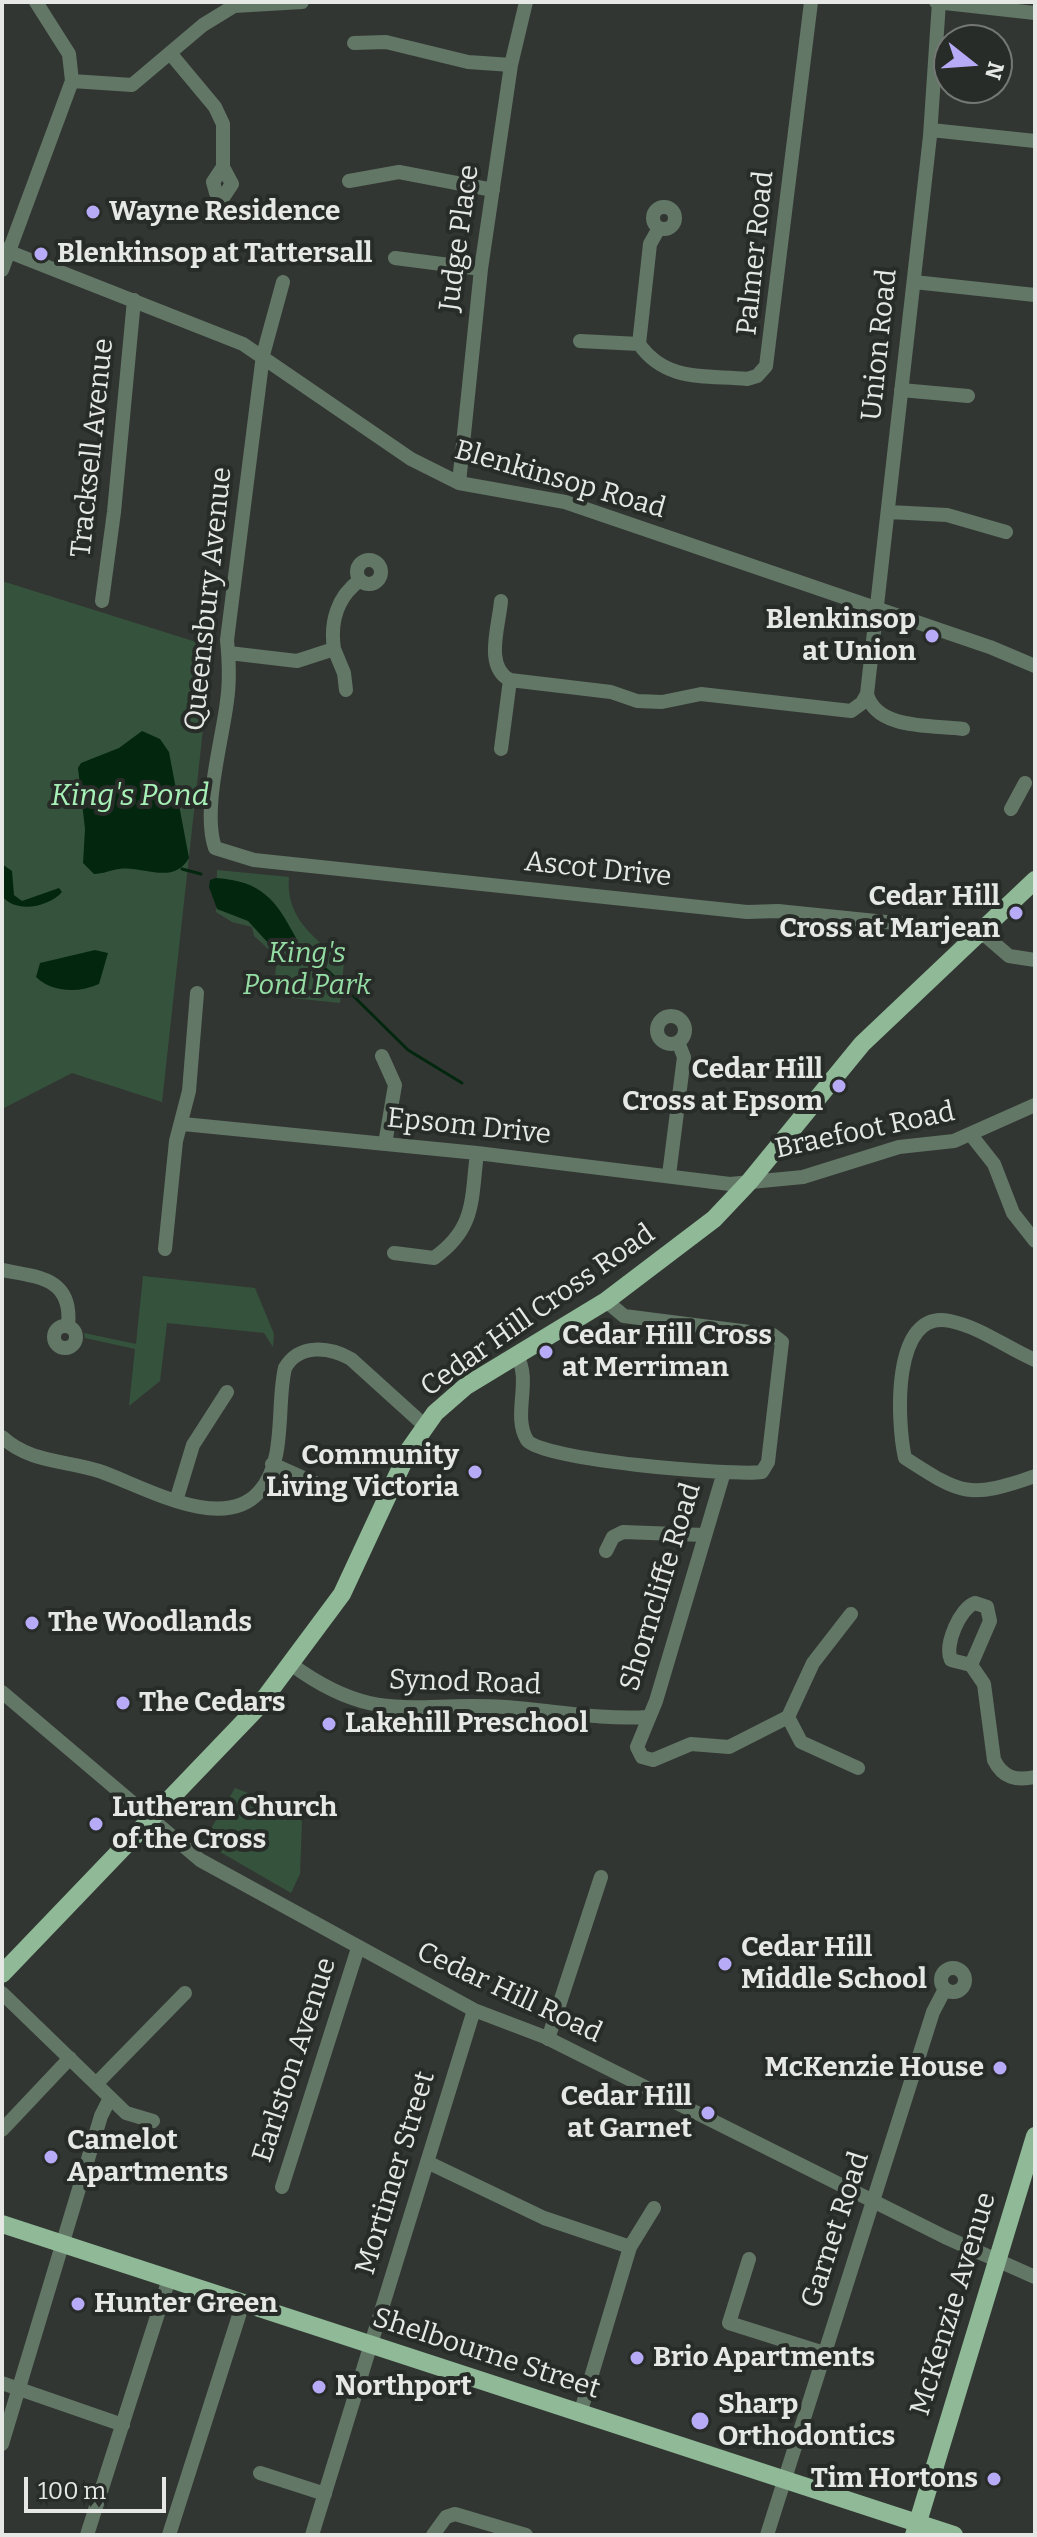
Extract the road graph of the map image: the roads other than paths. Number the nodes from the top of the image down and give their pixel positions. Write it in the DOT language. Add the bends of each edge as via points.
graph roads {
  1 [pos="36,2"];
  2 [pos="302,2"];
  3 [pos="526,2"];
  4 [pos="811,2"];
  5 [pos="938,2"];
  6 [pos="1035,13"];
  7 [pos="354,43"];
  8 [pos="170,53"];
  9 [pos="511,65"];
  10 [pos="72,81"];
  11 [pos="931,130"];
  12 [pos="1035,141"];
  13 [pos="223,167"];
  14 [pos="349,181"];
  15 [pos="493,190"];
  16 [pos="659,228"];
  17 [pos="6,250"];
  18 [pos="395,258"];
  19 [pos="481,269"];
  20 [pos="2,270"];
  21 [pos="283,282"];
  22 [pos="914,282"];
  23 [pos="1035,295"];
  24 [pos="134,300"];
  25 [pos="580,341"];
  26 [pos="639,344"];
  27 [pos="263,355"];
  28 [pos="901,390"];
  29 [pos="968,396"];
  30 [pos="459,483"];
  31 [pos="889,512"];
  32 [pos="1006,532"];
  33 [pos="360,580"];
  34 [pos="102,601"];
  35 [pos="501,601"];
  36 [pos="879,608"];
  37 [pos="334,649"];
  38 [pos="229,653"];
  39 [pos="1035,666"];
  40 [pos="510,680"];
  41 [pos="346,690"];
  42 [pos="867,694"];
  43 [pos="963,729"];
  44 [pos="501,749"];
  45 [pos="1019,796"];
  46 [pos="1035,805"];
  47 [pos="215,848"];
  48 [pos="1035,880"];
  49 [pos="977,934"];
  50 [pos="1035,960"];
  51 [pos="197,993"];
  52 [pos="678,1042"];
  53 [pos="382,1056"];
  54 [pos="1035,1105"];
  55 [pos="183,1124"];
  56 [pos="971,1135"];
  57 [pos="385,1144"];
  58 [pos="477,1153"];
  59 [pos="669,1175"];
  60 [pos="749,1182"];
  61 [pos="1035,1241"];
  62 [pos="165,1249"];
  63 [pos="394,1253"];
  64 [pos="2,1270"];
  65 [pos="606,1301"];
  66 [pos="68,1326"];
  67 [pos="517,1356"];
  68 [pos="1035,1360"];
  69 [pos="227,1392"];
  70 [pos="424,1425"];
  71 [pos="2,1437"];
  72 [pos="272,1464"];
  73 [pos="724,1472"];
  74 [pos="1035,1476"];
  75 [pos="319,1485"];
  76 [pos="176,1501"];
  77 [pos="704,1535"];
  78 [pos="606,1551"];
  79 [pos="851,1614"];
  80 [pos="292,1665"];
  81 [pos="971,1665"];
  82 [pos="2,1692"];
  83 [pos="647,1717"];
  84 [pos="788,1717"];
  85 [pos="858,1768"];
  86 [pos="1035,1777"];
  87 [pos="150,1820"];
  88 [pos="601,1877"];
  89 [pos="358,1948"];
  90 [pos="2,1974"];
  91 [pos="945,1989"];
  92 [pos="2,1993"];
  93 [pos="185,1993"];
  94 [pos="474,2010"];
  95 [pos="548,2039"];
  96 [pos="70,2058"];
  97 [pos="96,2084"];
  98 [pos="110,2098"];
  99 [pos="153,2121"];
  100 [pos="2,2130"];
  101 [pos="1035,2136"];
  102 [pos="427,2162"];
  103 [pos="282,2187"];
  104 [pos="872,2201"];
  105 [pos="654,2208"];
  106 [pos="2,2224"];
  107 [pos="62,2246"];
  108 [pos="630,2247"];
  109 [pos="749,2259"];
  110 [pos="997,2260"];
  111 [pos="1035,2277"];
  112 [pos="169,2279"];
  113 [pos="243,2303"];
  114 [pos="370,2345"];
  115 [pos="824,2353"];
  116 [pos="2,2383"];
  117 [pos="19,2389"];
  118 [pos="580,2414"];
  119 [pos="123,2425"];
  120 [pos="2,2444"];
  121 [pos="260,2473"];
  122 [pos="783,2480"];
  123 [pos="325,2494"];
  124 [pos="916,2530"];
  125 [pos="87,2535"];
  126 [pos="169,2535"];
  127 [pos="312,2535"];
  128 [pos="433,2535"];
  129 [pos="526,2535"];
  130 [pos="767,2535"];
  131 [pos="954,2535"];
  1 -- 10 [label="street" via="69,54"];
  2 -- 8 [label="street" via="234,6"];
  3 -- 9 [label="street, Judge Place"];
  4 -- 26 [label="street, Palmer Road" via="766,366 747,379 671,371 655,364"];
  5 -- 6 [label="street"];
  5 -- 11 [label="street, Union Road"];
  7 -- 9 [label="street" via="386,42 468,62"];
  8 -- 10 [label="street" via="132,85"];
  8 -- 13 [label="street" via="223,124"];
  9 -- 15 [label="street, Judge Place"];
  10 -- 17 [label="street"];
  11 -- 12 [label="street"];
  11 -- 22 [label="street, Union Road"];
  14 -- 15 [label="street" via="399,172"];
  15 -- 19 [label="street, Judge Place"];
  16 -- 26 [label="street" via="650,244"];
  17 -- 20 [label="street"];
  17 -- 24 [label="street, Blenkinsop Road"];
  18 -- 19 [label="street"];
  19 -- 30 [label="street, Judge Place"];
  21 -- 27 [label="street, Queensbury Avenue"];
  22 -- 23 [label="street"];
  22 -- 28 [label="street, Union Road"];
  24 -- 27 [label="street, Blenkinsop Road"];
  24 -- 34 [label="street, Tracksell Avenue"];
  25 -- 26 [label="street"];
  27 -- 30 [label="street, Blenkinsop Road" via="389,445"];
  27 -- 38 [label="street, Queensbury Avenue"];
  28 -- 29 [label="street"];
  28 -- 31 [label="street, Union Road"];
  30 -- 36 [label="street, Blenkinsop Road" via="565,502"];
  31 -- 32 [label="street" via="947,515"];
  31 -- 36 [label="street, Union Road"];
  33 -- 37 [label="street" via="336,611"];
  35 -- 40 [label="street" via="495,663 501,676"];
  36 -- 39 [label="street, Blenkinsop Road"];
  36 -- 42 [label="street, Union Road"];
  37 -- 38 [label="street" via="297,661"];
  37 -- 41 [label="street"];
  38 -- 47 [label="street, Queensbury Avenue" via="214,789"];
  40 -- 42 [label="street" via="611,692 637,701 701,694 851,711"];
  40 -- 44 [label="street"];
  42 -- 43 [label="street" via="873,709 894,720"];
  45 -- 46 [label="street"];
  47 -- 49 [label="street, Ascot Drive" via="254,860"];
  48 -- 49 [label="main road, Cedar Hill Cross Road"];
  49 -- 50 [label="street" via="1009,956"];
  49 -- 60 [label="main road, Cedar Hill Cross Road" via="842,1066"];
  51 -- 55 [label="street"];
  52 -- 59 [label="street" via="684,1057"];
  53 -- 57 [label="street" via="395,1085"];
  54 -- 56 [label="street, Braefoot Road"];
  55 -- 57 [label="street, Epsom Drive"];
  55 -- 62 [label="street" via="176,1141"];
  56 -- 60 [label="street, Braefoot Road" via="899,1147 803,1177"];
  56 -- 61 [label="street" via="994,1164 1013,1213"];
  57 -- 58 [label="street, Epsom Drive"];
  58 -- 59 [label="street, Epsom Drive"];
  58 -- 63 [label="street" via="470,1213 457,1242 434,1258"];
  59 -- 60 [label="street, Epsom Drive"];
  60 -- 65 [label="main road, Cedar Hill Cross Road" via="693,1236"];
  64 -- 66 [label="street" via="54,1283 67,1300"];
  65 -- 67 [label="main road, Cedar Hill Cross Road"];
  65 -- 73 [label="street" via="624,1316 773,1335 782,1342 768,1462 762,1472"];
  67 -- 70 [label="main road, Cedar Hill Cross Road" via="466,1386"];
  67 -- 73 [label="street" via="523,1366 523,1426 535,1448"];
  68 -- 74 [label="street" via="949,1320 929,1321 914,1332 907,1347 902,1396 905,1458 945,1484 972,1492"];
  69 -- 76 [label="street" via="193,1445"];
  70 -- 72 [label="street" via="340,1353 305,1352 285,1368"];
  70 -- 80 [label="main road, Cedar Hill Cross Road" via="342,1594"];
  71 -- 76 [label="street" via="29,1455 99,1471"];
  72 -- 75 [label="street"];
  72 -- 76 [label="street" via="263,1489 241,1506 212,1508"];
  73 -- 77 [label="street, Shorncliffe Road"];
  77 -- 78 [label="street" via="623,1532 613,1537"];
  77 -- 83 [label="street, Shorncliffe Road"];
  79 -- 84 [label="street" via="813,1663"];
  80 -- 83 [label="street, Synod Road" via="348,1699 385,1708 505,1707"];
  80 -- 87 [label="main road, Cedar Hill Cross Road"];
  81 -- 86 [label="street" via="984,1684 1000,1771 1009,1778"];
  82 -- 87 [label="street, Cedar Hill Road"];
  83 -- 84 [label="street, Shorncliffe Road" via="637,1747 642,1757 653,1760 691,1744 729,1747"];
  84 -- 85 [label="street" via="801,1742"];
  87 -- 89 [label="street, Cedar Hill Road" via="200,1860"];
  87 -- 90 [label="main road, Cedar Hill Cross Road"];
  88 -- 95 [label="street"];
  89 -- 94 [label="street, Cedar Hill Road"];
  89 -- 103 [label="street, Earlston Avenue"];
  91 -- 104 [label="street, Garnet Road"];
  92 -- 96 [label="street"];
  93 -- 97 [label="street"];
  94 -- 95 [label="street, Cedar Hill Road"];
  94 -- 102 [label="street, Mortimer Street"];
  95 -- 104 [label="street, Cedar Hill Road"];
  96 -- 97 [label="street"];
  96 -- 100 [label="street"];
  97 -- 98 [label="street"];
  98 -- 99 [label="street" via="126,2113"];
  98 -- 107 [label="street"];
  101 -- 110 [label="main road, McKenzie Avenue"];
  102 -- 108 [label="street" via="544,2218"];
  102 -- 114 [label="street, Mortimer Street"];
  104 -- 110 [label="street, Cedar Hill Road"];
  104 -- 115 [label="street, Garnet Road"];
  105 -- 108 [label="street"];
  106 -- 107 [label="main road, Shelbourne Street"];
  107 -- 112 [label="main road, Shelbourne Street"];
  107 -- 117 [label="street"];
  108 -- 118 [label="street"];
  109 -- 115 [label="street" via="729,2323"];
  110 -- 111 [label="street, Cedar Hill Road"];
  110 -- 124 [label="main road, McKenzie Avenue"];
  112 -- 113 [label="main road, Shelbourne Street"];
  112 -- 119 [label="street"];
  113 -- 114 [label="main road, Shelbourne Street"];
  113 -- 126 [label="street"];
  114 -- 118 [label="main road, Shelbourne Street"];
  114 -- 123 [label="street, Mortimer Street"];
  115 -- 122 [label="street, Garnet Road"];
  116 -- 117 [label="street"];
  117 -- 119 [label="street"];
  117 -- 120 [label="street"];
  118 -- 122 [label="main road, Shelbourne Street"];
  119 -- 125 [label="street"];
  121 -- 123 [label="street"];
  122 -- 124 [label="main road, Shelbourne Street"];
  122 -- 130 [label="street, Garnet Road"];
  123 -- 127 [label="street, Mortimer Street"];
  124 -- 131 [label="main road, Shelbourne Street"];
  128 -- 129 [label="street" via="446,2517 465,2516"];
}
